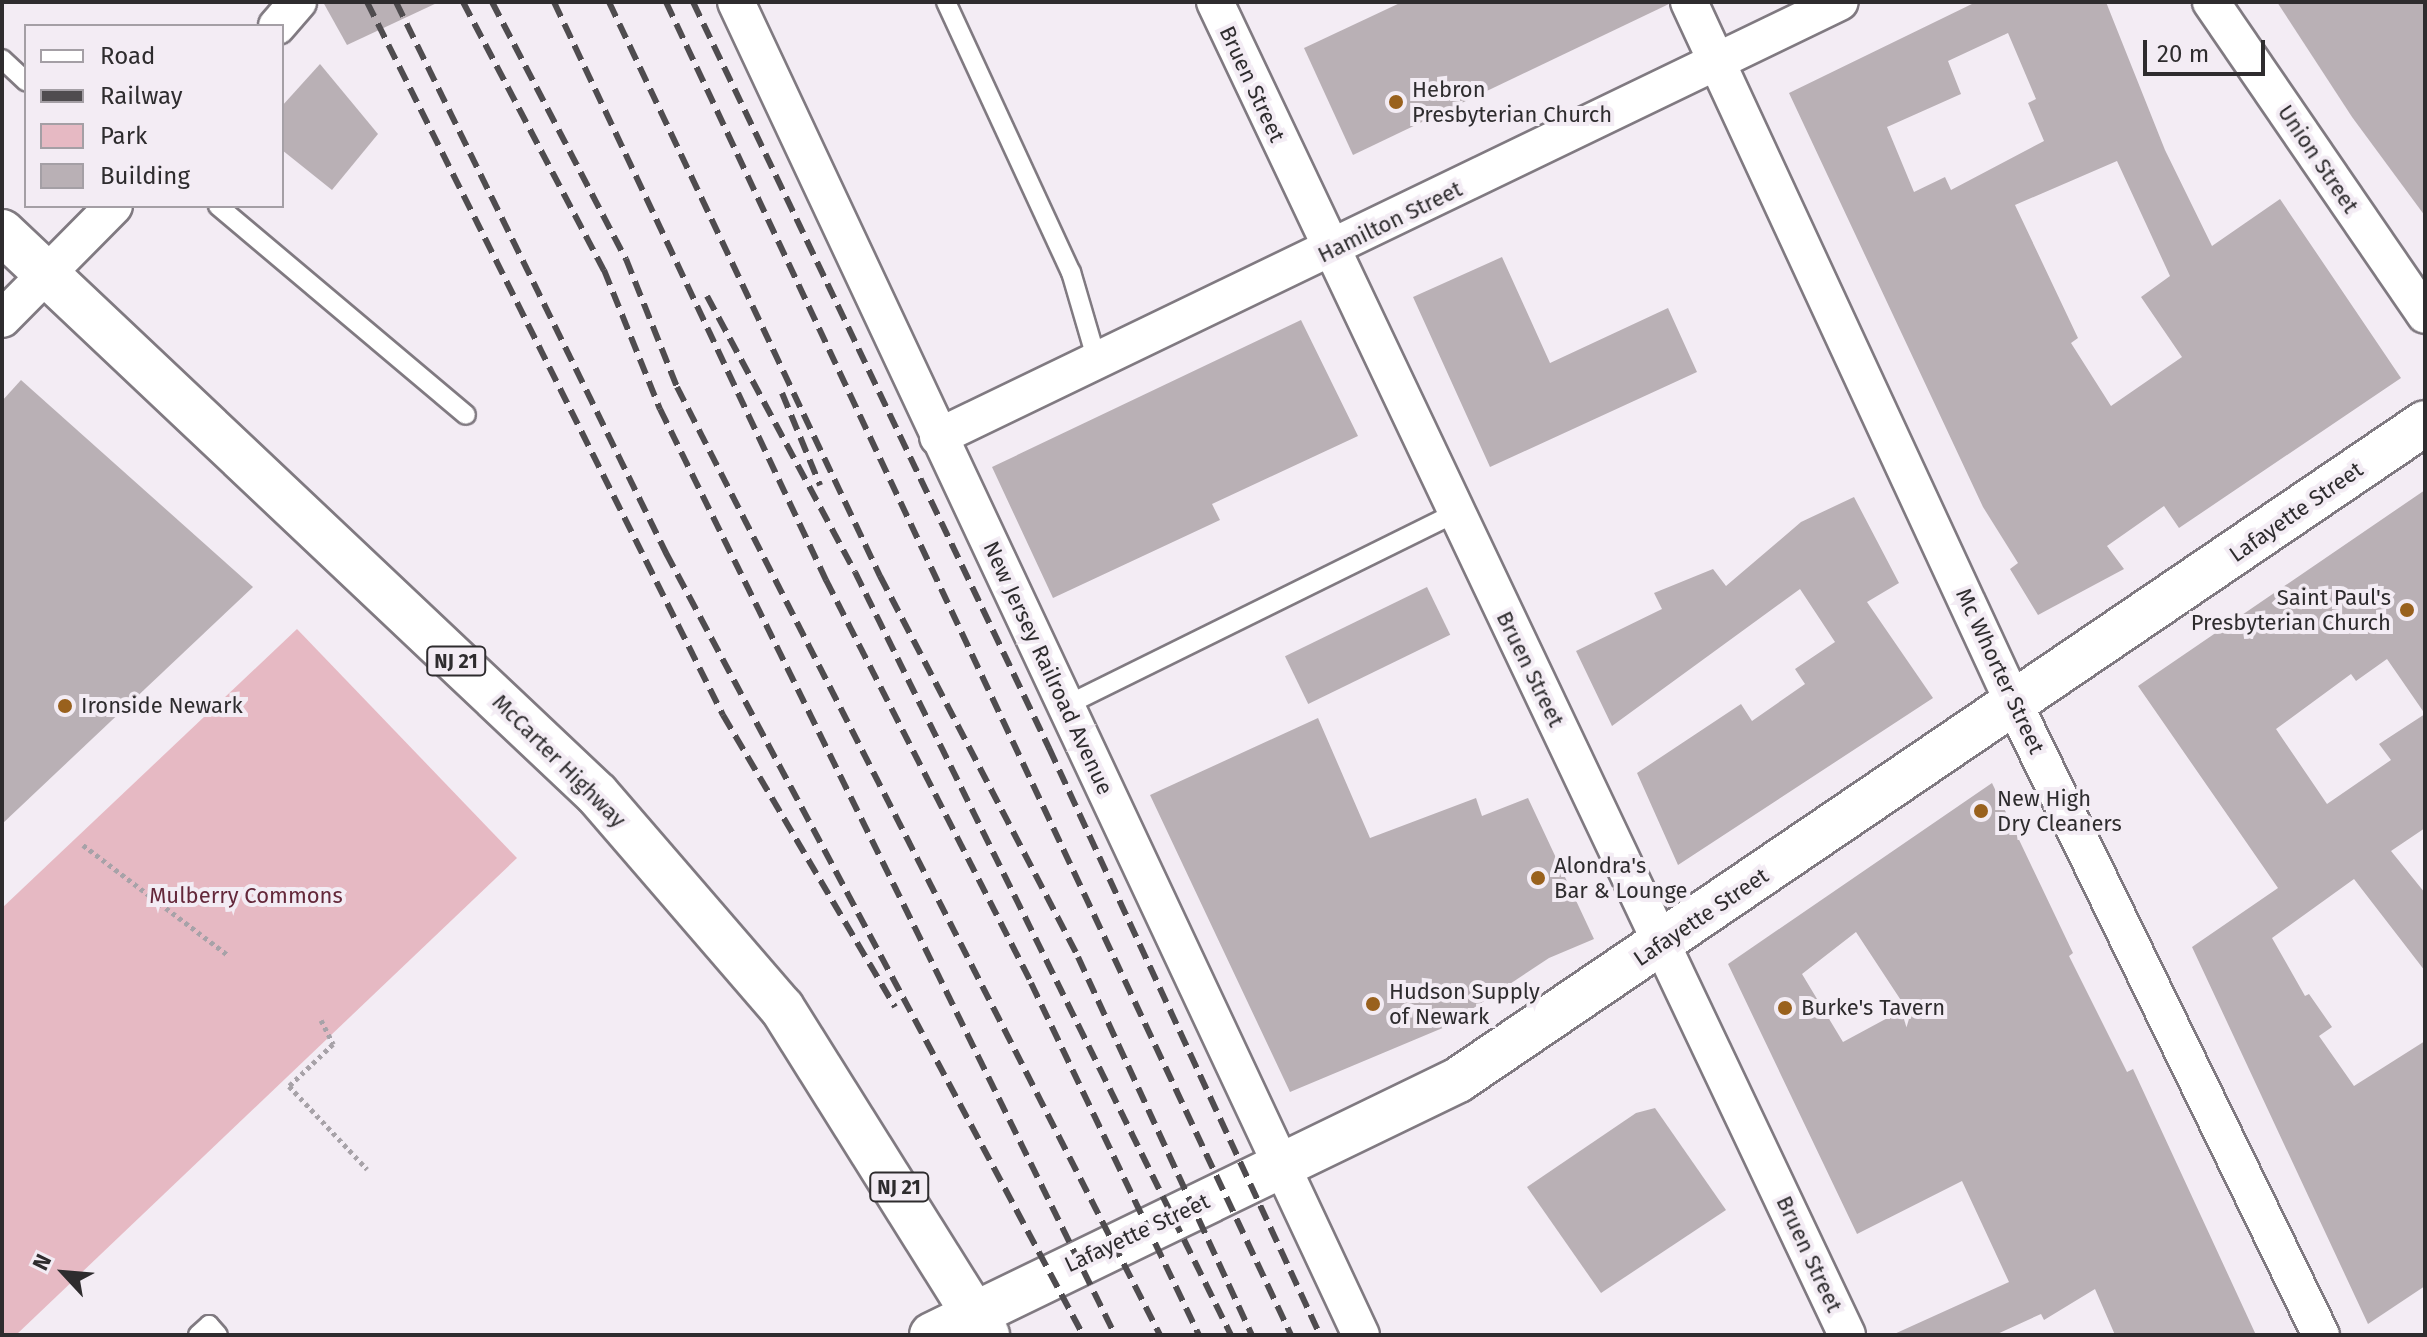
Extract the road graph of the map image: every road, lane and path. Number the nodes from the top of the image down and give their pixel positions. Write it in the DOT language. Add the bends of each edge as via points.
graph roads {
  1 [pos="298,2"];
  2 [pos="736,2"];
  3 [pos="946,2"];
  4 [pos="1215,2"];
  5 [pos="1689,2"];
  6 [pos="1840,2"];
  7 [pos="2211,2"];
  8 [pos="279,24"];
  9 [pos="2,59"];
  10 [pos="1716,62"];
  11 [pos="24,79"];
  12 [pos="112,208"];
  13 [pos="220,208"];
  14 [pos="2,232"];
  15 [pos="1330,251"];
  16 [pos="47,274"];
  17 [pos="2425,315"];
  18 [pos="2,319"];
  19 [pos="1097,361"];
  20 [pos="466,415"];
  21 [pos="2425,423"];
  22 [pos="938,437"];
  23 [pos="1455,513"];
  24 [pos="1067,705"];
  25 [pos="2015,706"];
  26 [pos="83,845"];
  27 [pos="1661,944"];
  28 [pos="229,956"];
  29 [pos="321,1020"];
  30 [pos="1281,1165"];
  31 [pos="367,1169"];
  32 [pos="980,1322"];
  33 [pos="198,1335"];
  34 [pos="218,1335"];
  35 [pos="932,1335"];
  36 [pos="1361,1335"];
  37 [pos="1847,1335"];
  38 [pos="2321,1335"];
  1 -- 8 [label="street"];
  2 -- 22 [label="street, New Jersey Railroad Avenue"];
  3 -- 19 [label="lane" via="1071,272"];
  4 -- 15 [label="street, Bruen Street"];
  5 -- 10 [label="street, Mc Whorter Street"];
  6 -- 10 [label="street, Hamilton Street"];
  7 -- 17 [label="street, Union Street"];
  9 -- 11 [label="lane"];
  10 -- 15 [label="street, Hamilton Street"];
  10 -- 25 [label="street, Mc Whorter Street"];
  12 -- 16 [label="street"];
  13 -- 20 [label="lane"];
  14 -- 16 [label="street, McCarter Highway / NJ 21"];
  15 -- 19 [label="street, Hamilton Street"];
  15 -- 23 [label="street, Bruen Street"];
  16 -- 18 [label="street"];
  16 -- 32 [label="street, McCarter Highway / NJ 21" via="597,794 782,1008"];
  19 -- 22 [label="street, Hamilton Street"];
  21 -- 25 [label="street, Lafayette Street"];
  22 -- 24 [label="street, New Jersey Railroad Avenue"];
  23 -- 24 [label="lane"];
  23 -- 27 [label="street, Bruen Street"];
  24 -- 30 [label="street, New Jersey Railroad Avenue"];
  25 -- 27 [label="street, Lafayette Street"];
  25 -- 38 [label="street, Mc Whorter Street"];
  26 -- 28 [label="path"];
  27 -- 30 [label="street, Lafayette Street" via="1458,1080"];
  27 -- 37 [label="street, Bruen Street"];
  29 -- 31 [label="path" via="333,1044 289,1086"];
  30 -- 32 [label="street, Lafayette Street"];
  30 -- 36 [label="street, New Jersey Railroad Avenue"];
  32 -- 35 [label="street, Lafayette Street"];
  33 -- 34 [label="lane" via="209,1325"];
}
